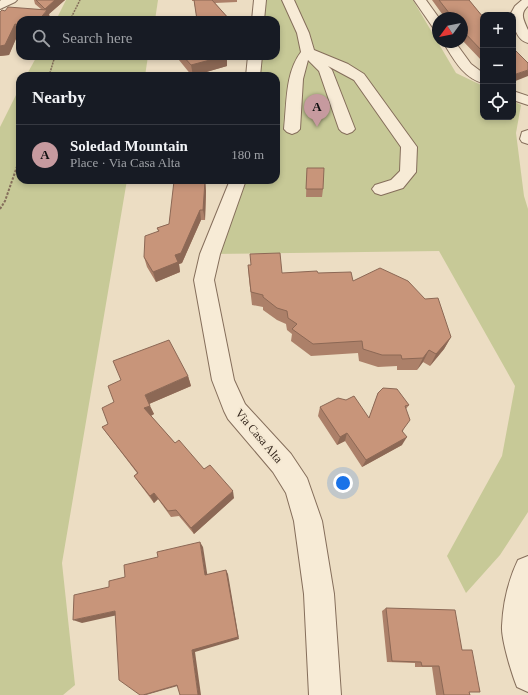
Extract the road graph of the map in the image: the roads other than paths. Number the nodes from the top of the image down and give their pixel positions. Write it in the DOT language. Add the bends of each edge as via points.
graph roads {
  1 [pos="11,0"];
  2 [pos="260,0"];
  3 [pos="288,0"];
  4 [pos="420,0"];
  5 [pos="525,0"];
  6 [pos="528,1"];
  7 [pos="0,5"];
  8 [pos="258,16"];
  9 [pos="432,17"];
  10 [pos="528,39"];
  11 [pos="453,48"];
  12 [pos="308,52"];
  13 [pos="255,60"];
  14 [pos="253,72"];
  15 [pos="480,76"];
  16 [pos="516,96"];
  17 [pos="528,101"];
  18 [pos="292,129"];
  19 [pos="347,129"];
  20 [pos="528,135"];
  21 [pos="528,139"];
  22 [pos="236,184"];
  23 [pos="381,189"];
  24 [pos="528,570"];
  25 [pos="528,676"];
  26 [pos="325,695"];
  1 -- 7 [label="street"];
  2 -- 8 [label="street"];
  3 -- 12 [label="street" via="303,33"];
  4 -- 9 [label="street"];
  5 -- 6 [label="street"];
  6 -- 10 [label="street" via="516,15 522,32"];
  11 -- 15 [label="street" via="466,66"];
  12 -- 18 [label="street" via="300,61 296,79"];
  12 -- 19 [label="street" via="325,70"];
  12 -- 23 [label="street" via="359,77 410,147 408,172 397,184"];
  13 -- 14 [label="street"];
  16 -- 17 [label="street"];
  20 -- 21 [label="street"];
  22 -- 26 [label="street, Via Casa Alta" via="210,254 204,280 222,380 236,411 282,463 298,487 308,521 318,594"];
  24 -- 25 [label="street" via="523,580 517,628"];
}
